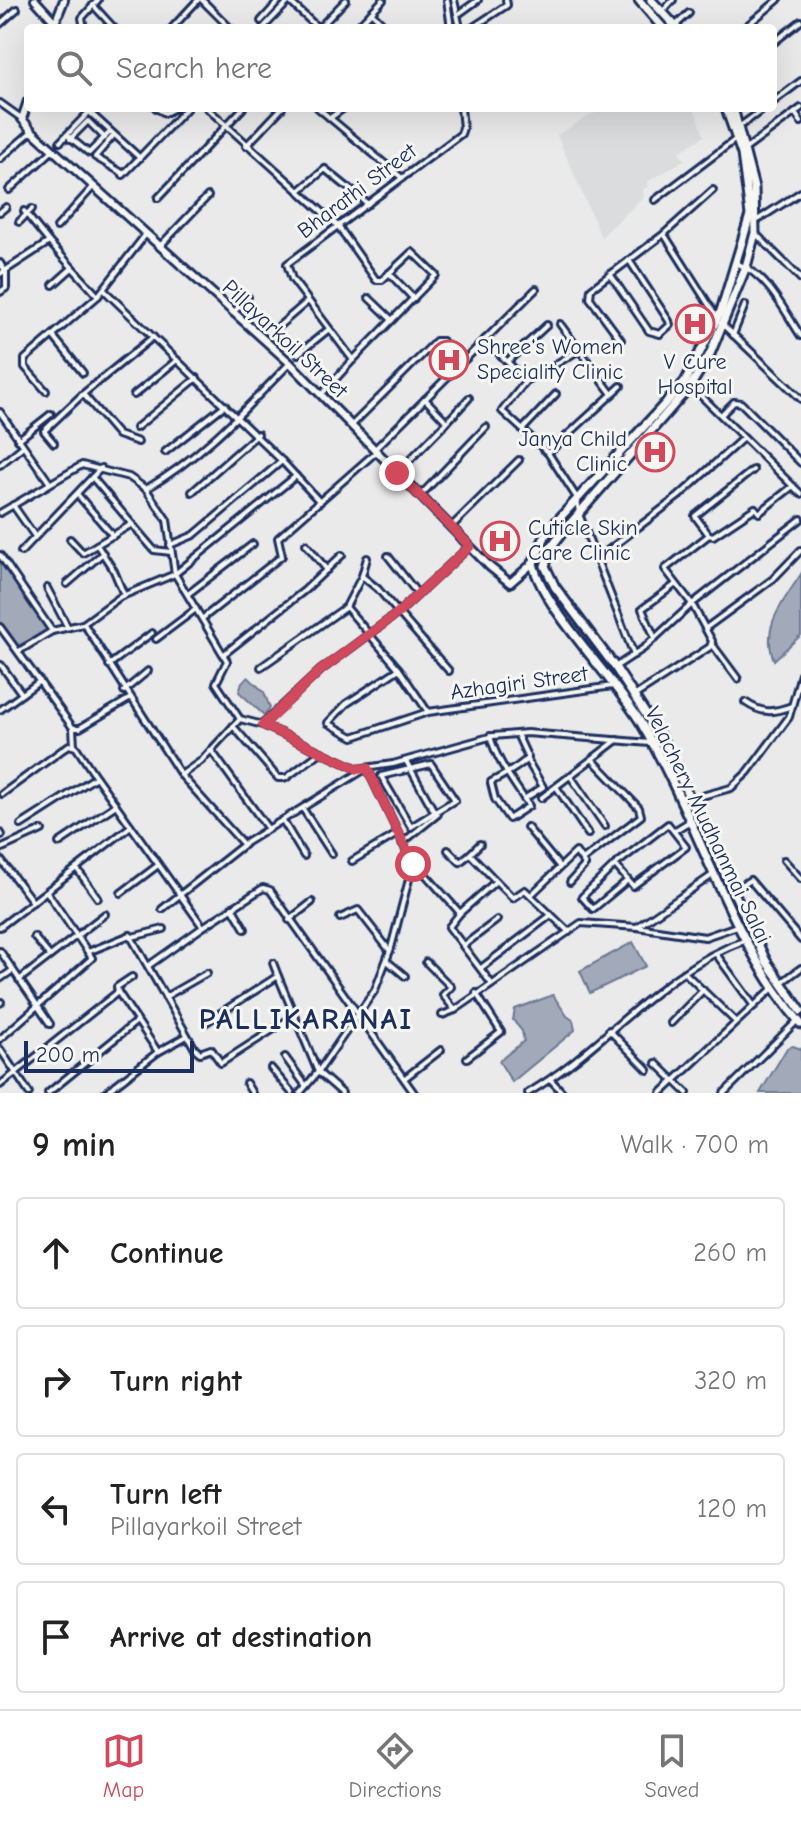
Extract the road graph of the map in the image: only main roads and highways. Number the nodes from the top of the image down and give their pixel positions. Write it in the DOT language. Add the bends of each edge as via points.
graph roads {
  1 [pos="639,0"];
  2 [pos="651,0"];
  3 [pos="660,24"];
  4 [pos="673,24"];
  5 [pos="728,112"];
  6 [pos="735,112"];
  7 [pos="742,265"];
  8 [pos="720,321"];
  9 [pos="776,986"];
  10 [pos="801,1011"];
  11 [pos="799,1022"];
  1 -- 3 [label="main road"];
  2 -- 4 [label="main road"];
  5 -- 7 [label="main road, Velachery Mudhanmai Salai" via="748,185 750,215"];
  6 -- 7 [label="main road, Velachery Mudhanmai Salai" via="747,148 756,222"];
  7 -- 8 [label="main road, Velachery Mudhanmai Salai"];
  8 -- 9 [label="main road, Velachery Mudhanmai Salai" via="691,385 551,547 545,566 662,739"];
  8 -- 9 [label="main road, Velachery Mudhanmai Salai" via="685,382 547,532 533,563 543,590 652,743 746,940"];
  9 -- 10 [label="main road, Velachery Mudhanmai Salai"];
  9 -- 11 [label="main road, Velachery Mudhanmai Salai"];
}
